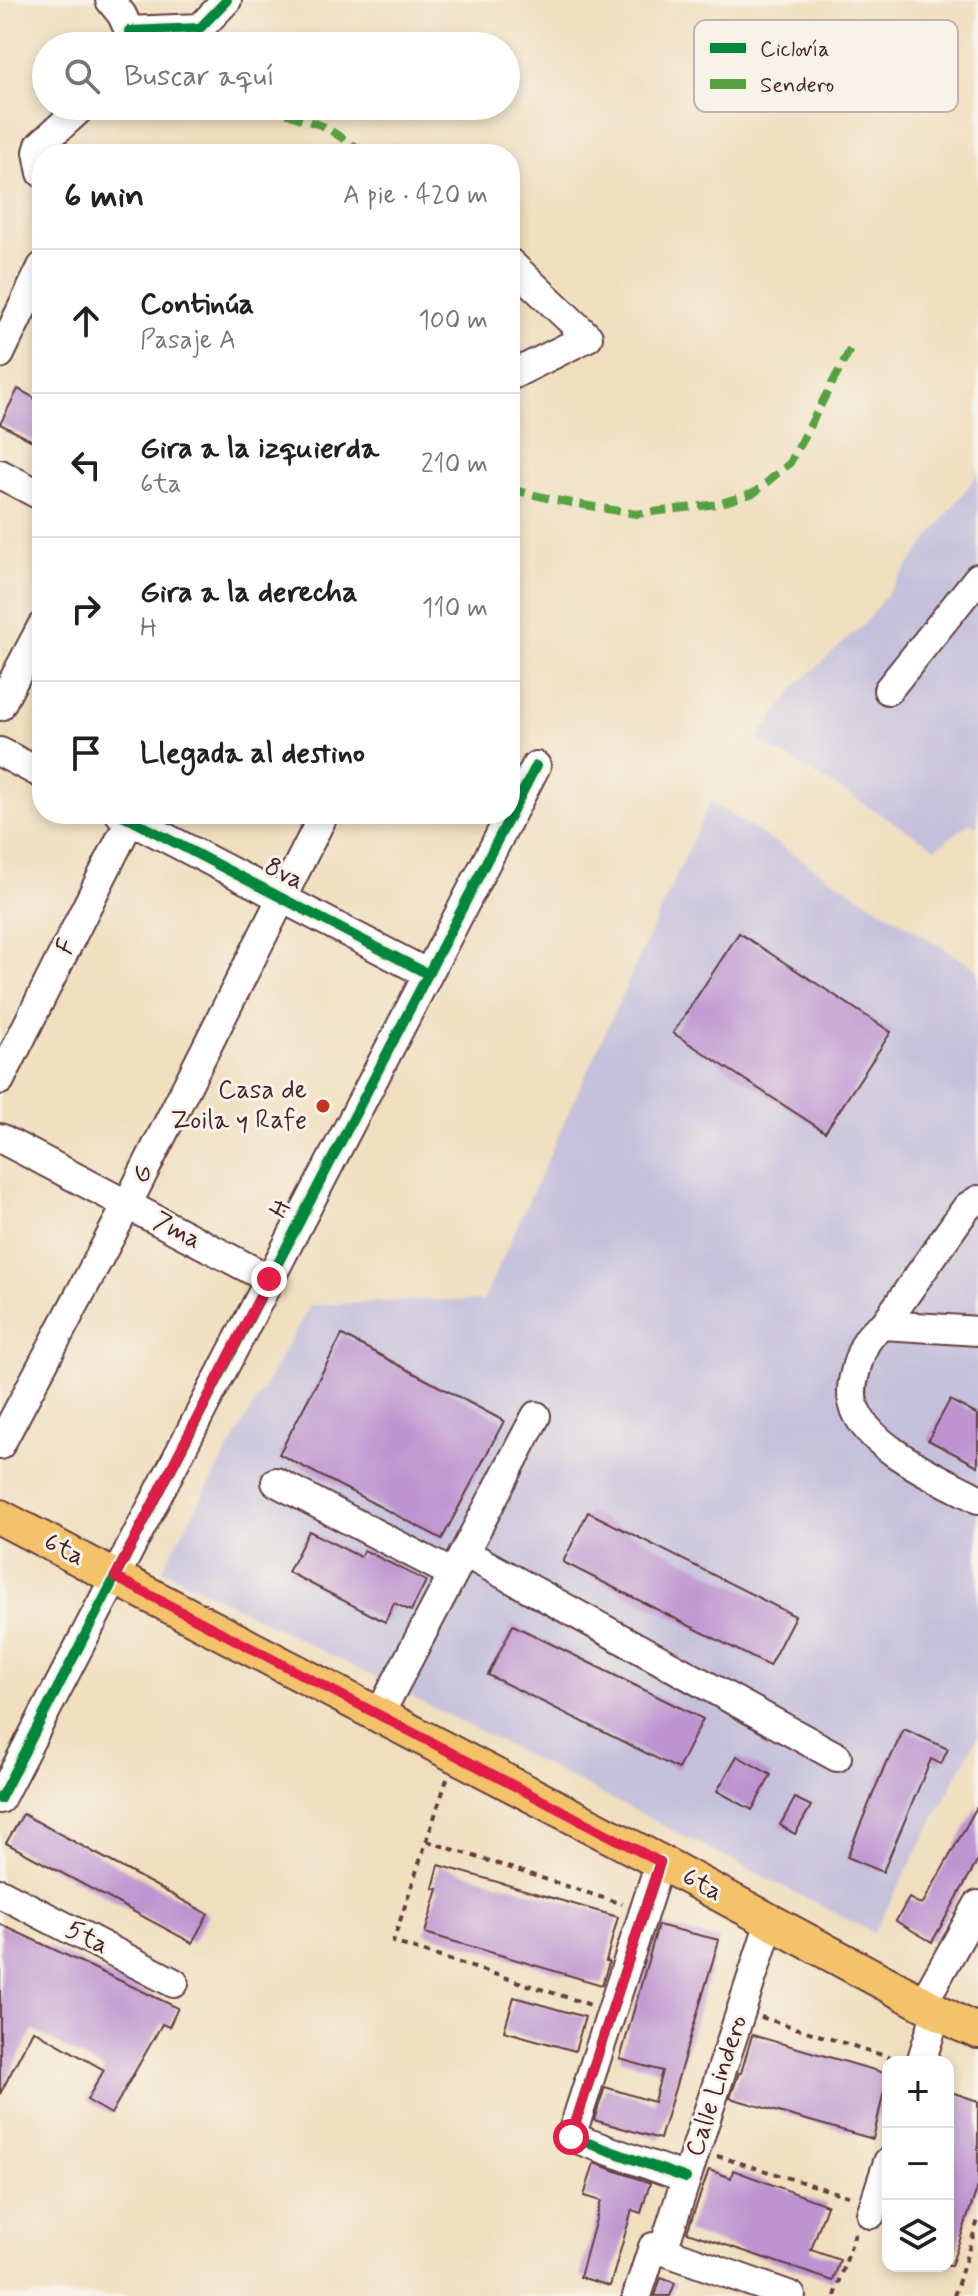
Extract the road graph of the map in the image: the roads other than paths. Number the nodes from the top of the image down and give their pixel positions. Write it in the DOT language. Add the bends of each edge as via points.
graph roads {
  1 [pos="110,0"];
  2 [pos="227,0"];
  3 [pos="126,32"];
  4 [pos="174,32"];
  5 [pos="68,120"];
  6 [pos="41,144"];
  7 [pos="520,272"];
  8 [pos="32,288"];
  9 [pos="0,354"];
  10 [pos="520,371"];
  11 [pos="0,474"];
  12 [pos="32,491"];
  13 [pos="978,578"];
  14 [pos="32,645"];
  15 [pos="888,690"];
  16 [pos="0,706"];
  17 [pos="0,752"];
  18 [pos="536,766"];
  19 [pos="32,769"];
  20 [pos="520,797"];
  21 [pos="124,824"];
  22 [pos="143,824"];
  23 [pos="319,824"];
  24 [pos="506,824"];
  25 [pos="280,897"];
  26 [pos="428,974"];
  27 [pos="0,1080"];
  28 [pos="0,1138"];
  29 [pos="978,1200"];
  30 [pos="127,1205"];
  31 [pos="269,1279"];
  32 [pos="884,1325"];
  33 [pos="978,1331"];
  34 [pos="536,1416"];
  35 [pos="0,1445"];
  36 [pos="276,1482"];
  37 [pos="978,1499"];
  38 [pos="0,1517"];
  39 [pos="459,1564"];
  40 [pos="115,1577"];
  41 [pos="379,1715"];
  42 [pos="837,1757"];
  43 [pos="0,1799"];
  44 [pos="660,1862"];
  45 [pos="0,1893"];
  46 [pos="978,1905"];
  47 [pos="770,1922"];
  48 [pos="174,1983"];
  49 [pos="930,2007"];
  50 [pos="978,2031"];
  51 [pos="922,2056"];
  52 [pos="686,2178"];
  53 [pos="882,2180"];
  54 [pos="872,2209"];
  55 [pos="658,2248"];
  56 [pos="637,2296"];
  57 [pos="791,2296"];
  1 -- 3 [label="street"];
  2 -- 4 [label="street" via="200,28"];
  5 -- 6 [label="street"];
  7 -- 10 [label="street" via="588,337"];
  8 -- 9 [label="street"];
  11 -- 12 [label="street"];
  13 -- 15 [label="street"];
  14 -- 16 [label="street"];
  17 -- 19 [label="street"];
  18 -- 20 [label="street, H"];
  21 -- 27 [label="street, F"];
  22 -- 25 [label="street, 8va"];
  23 -- 25 [label="street, G"];
  24 -- 26 [label="street, H"];
  25 -- 26 [label="street, 8va"];
  25 -- 30 [label="street, G"];
  26 -- 31 [label="street, H"];
  28 -- 30 [label="street, 7ma"];
  29 -- 32 [label="street" via="967,1207"];
  30 -- 31 [label="street, 7ma"];
  30 -- 35 [label="street, G"];
  31 -- 40 [label="street, H"];
  32 -- 33 [label="street"];
  32 -- 37 [label="street" via="864,1344 853,1379 853,1405 892,1452"];
  34 -- 39 [label="street"];
  36 -- 39 [label="street"];
  38 -- 40 [label="main road, 6ta"];
  39 -- 41 [label="street"];
  39 -- 42 [label="street"];
  40 -- 41 [label="main road, 6ta"];
  40 -- 43 [label="street, H"];
  41 -- 44 [label="main road, 6ta"];
  44 -- 47 [label="main road, 6ta"];
  44 -- 52 [label="street" via="571,2137"];
  45 -- 48 [label="street, 5ta"];
  46 -- 49 [label="street"];
  47 -- 49 [label="main road, 6ta"];
  47 -- 52 [label="street, Calle Lindero"];
  49 -- 50 [label="main road, 6ta"];
  49 -- 51 [label="street"];
  52 -- 55 [label="street, Calle Lindero"];
  53 -- 54 [label="street"];
  55 -- 56 [label="street, Calle Lindero"];
  55 -- 57 [label="street"];
}
